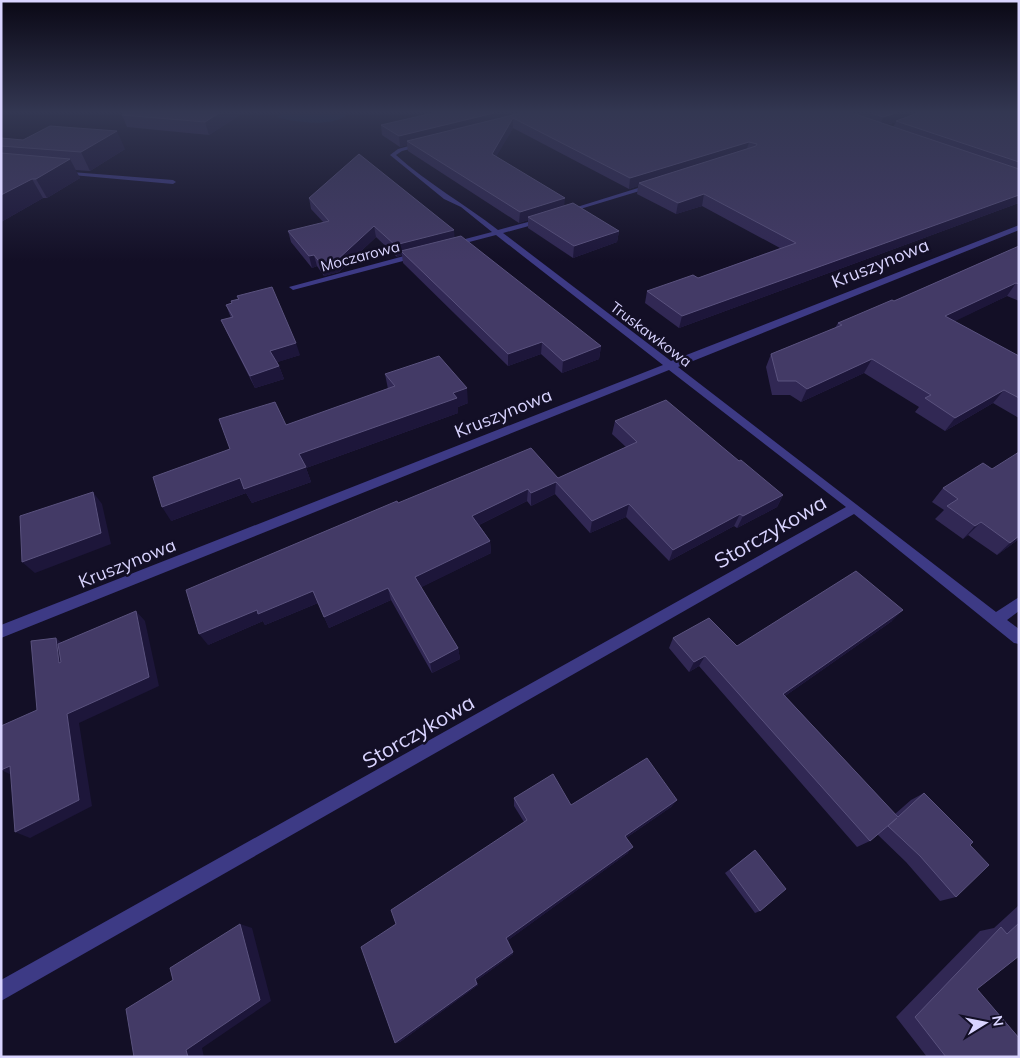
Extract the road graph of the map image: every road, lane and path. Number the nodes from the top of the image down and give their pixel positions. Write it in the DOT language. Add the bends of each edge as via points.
graph roads {
  1 [pos="401,162"];
  2 [pos="49,171"];
  3 [pos="658,184"];
  4 [pos="163,190"];
  5 [pos="1019,227"];
  6 [pos="497,234"];
  7 [pos="441,248"];
  8 [pos="432,251"];
  9 [pos="293,287"];
  10 [pos="668,366"];
  11 [pos="855,508"];
  12 [pos="1019,603"];
  13 [pos="996,620"];
  14 [pos="1,632"];
  15 [pos="1019,638"];
  16 [pos="1,990"];
  1 -- 6 [label="street, Truskawkowa"];
  2 -- 4 [label="street" via="173,182"];
  3 -- 6 [label="street"];
  5 -- 10 [label="street, Kruszynowa"];
  6 -- 7 [label="street"];
  6 -- 10 [label="street, Truskawkowa"];
  8 -- 9 [label="street, Moczarowa"];
  10 -- 11 [label="street, Truskawkowa"];
  10 -- 14 [label="street, Kruszynowa"];
  11 -- 13 [label="street, Truskawkowa"];
  11 -- 16 [label="street, Storczykowa"];
  12 -- 13 [label="street"];
  13 -- 15 [label="street, Truskawkowa"];
}
